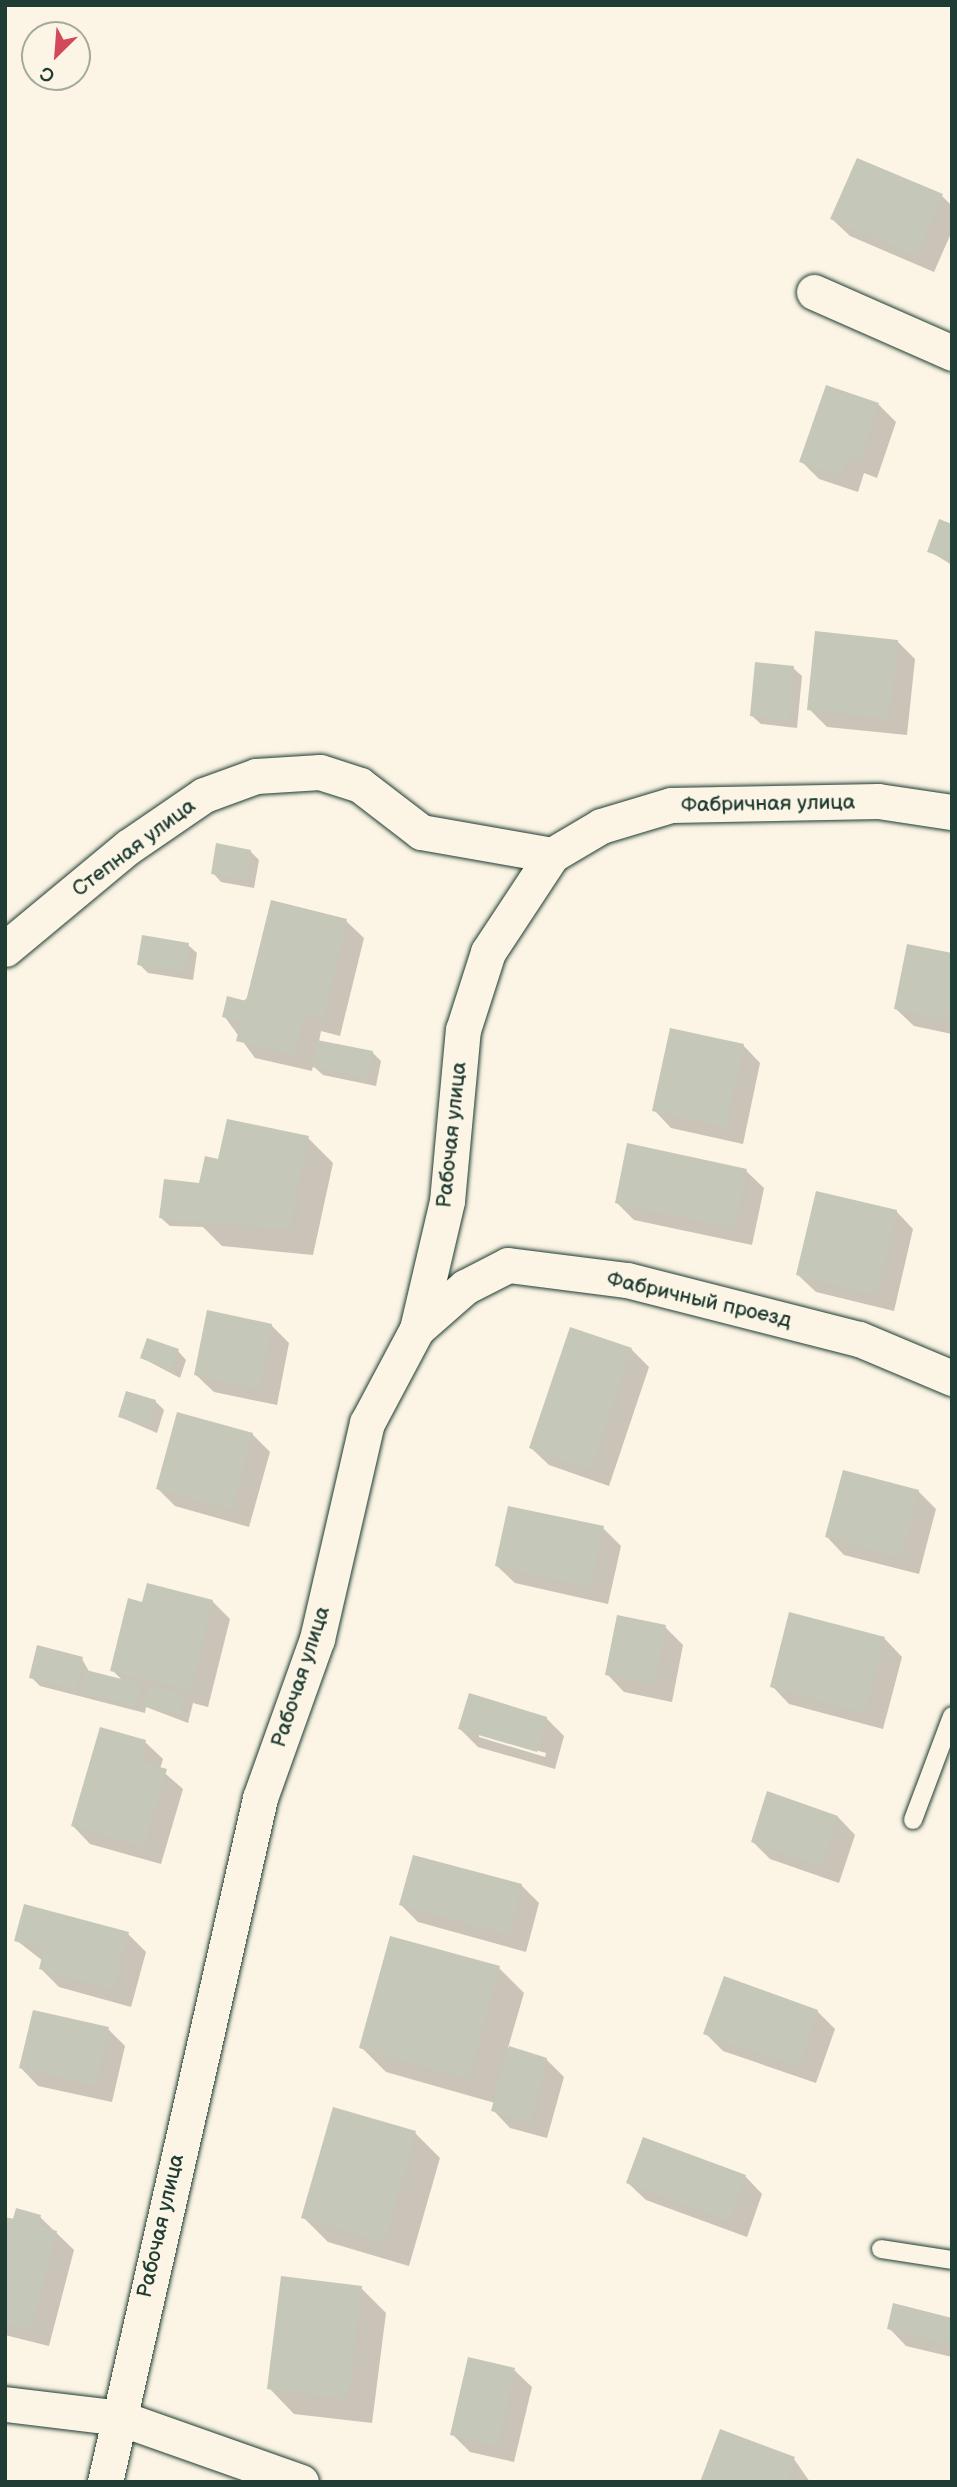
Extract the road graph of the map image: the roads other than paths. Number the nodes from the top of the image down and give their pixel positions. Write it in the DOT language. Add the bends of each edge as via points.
graph roads {
  1 [pos="814,292"];
  2 [pos="952,353"];
  3 [pos="952,812"];
  4 [pos="552,855"];
  5 [pos="5,949"];
  6 [pos="417,1329"];
  7 [pos="952,1378"];
  8 [pos="952,1716"];
  9 [pos="913,1820"];
  10 [pos="881,2249"];
  11 [pos="952,2260"];
  12 [pos="5,2404"];
  13 [pos="120,2418"];
  14 [pos="105,2482"];
  15 [pos="301,2482"];
  1 -- 2 [label="street"];
  3 -- 4 [label="street, Фабричная улица" via="878,802 671,806 601,826"];
  4 -- 5 [label="street, Степная улица" via="421,831 360,785 320,772 256,776 204,795 128,847"];
  4 -- 6 [label="street, Рабочая улица" via="488,952 463,1030 447,1201"];
  6 -- 7 [label="street, Фабричный проезд" via="465,1287 508,1265 627,1280 859,1339"];
  6 -- 13 [label="street, Рабочая улица" via="367,1423 317,1639 260,1798"];
  8 -- 9 [label="lane"];
  10 -- 11 [label="lane"];
  12 -- 13 [label="street"];
  13 -- 14 [label="street, Рабочая улица"];
  13 -- 15 [label="street"];
}
